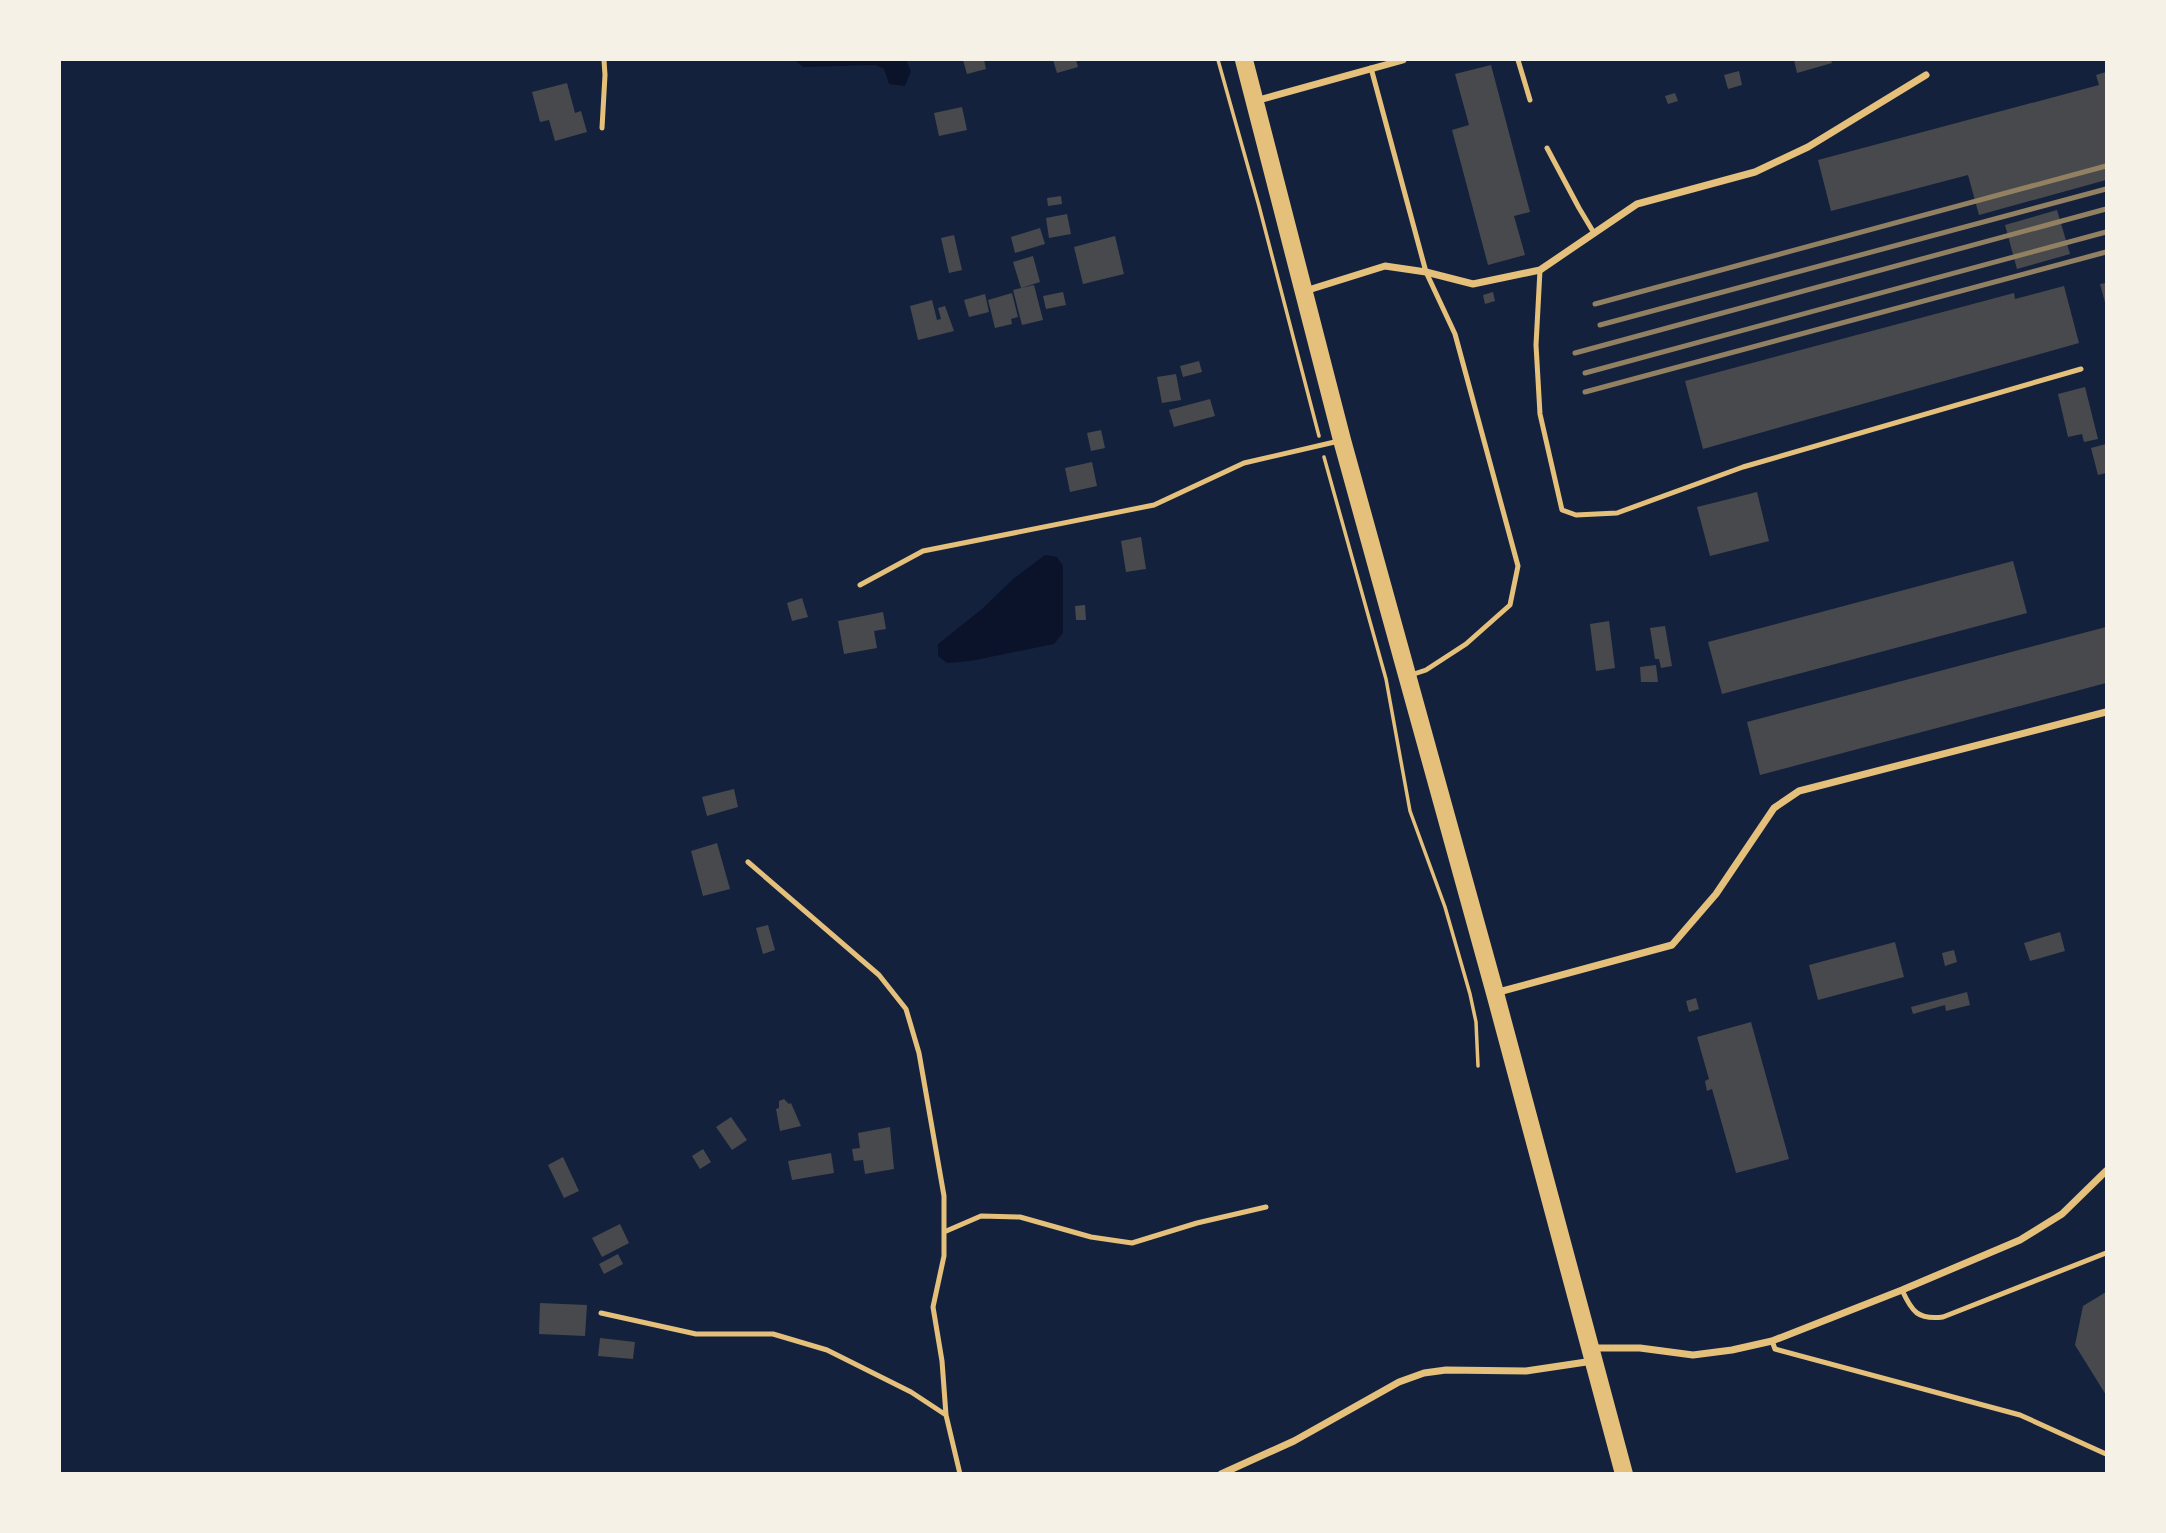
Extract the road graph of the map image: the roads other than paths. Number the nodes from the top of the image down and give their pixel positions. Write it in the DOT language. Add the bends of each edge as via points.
graph roads {
  1 [pos="604,60"];
  2 [pos="1244,60"];
  3 [pos="1403,60"];
  4 [pos="1518,60"];
  5 [pos="1371,68"];
  6 [pos="1926,75"];
  7 [pos="1530,100"];
  8 [pos="1255,101"];
  9 [pos="602,128"];
  10 [pos="1547,148"];
  11 [pos="1594,233"];
  12 [pos="1540,270"];
  13 [pos="1426,272"];
  14 [pos="1304,291"];
  15 [pos="2081,369"];
  16 [pos="1342,440"];
  17 [pos="860,585"];
  18 [pos="1408,676"];
  19 [pos="2106,712"];
  20 [pos="748,862"];
  21 [pos="1495,993"];
  22 [pos="2106,1171"];
  23 [pos="1266,1207"];
  24 [pos="944,1232"];
  25 [pos="2106,1253"];
  26 [pos="1902,1290"];
  27 [pos="601,1313"];
  28 [pos="1772,1341"];
  29 [pos="1592,1355"];
  30 [pos="946,1415"];
  31 [pos="2106,1454"];
  32 [pos="960,1474"];
  33 [pos="1221,1474"];
  34 [pos="1624,1474"];
  1 -- 9 [label="lane"];
  2 -- 8 [label="main road"];
  3 -- 5 [label="street"];
  4 -- 7 [label="lane"];
  5 -- 8 [label="street"];
  5 -- 13 [label="lane"];
  6 -- 11 [label="street" via="1755,172 1637,204"];
  8 -- 14 [label="main road"];
  10 -- 11 [label="lane"];
  11 -- 12 [label="street"];
  12 -- 13 [label="street" via="1473,284"];
  12 -- 15 [label="lane" via="1536,345 1540,414 1562,510 1576,515 1617,513 1743,467"];
  13 -- 14 [label="street" via="1385,266"];
  13 -- 18 [label="lane" via="1455,334 1518,566 1510,606 1466,644"];
  14 -- 16 [label="main road"];
  16 -- 17 [label="lane" via="1244,463 1154,505 923,551"];
  16 -- 18 [label="main road"];
  18 -- 21 [label="main road"];
  19 -- 21 [label="street" via="1799,791 1774,808 1716,894 1672,946"];
  20 -- 24 [label="lane" via="879,975 906,1009 930,1109 944,1196"];
  21 -- 29 [label="main road"];
  22 -- 26 [label="street" via="2040,1229"];
  23 -- 24 [label="lane" via="1132,1243 1091,1237 1020,1216 982,1216"];
  24 -- 30 [label="lane" via="933,1307"];
  25 -- 26 [label="lane" via="1943,1317 1929,1319 1917,1314"];
  26 -- 28 [label="street"];
  27 -- 30 [label="lane" via="696,1334 773,1334 827,1350"];
  28 -- 29 [label="street" via="1693,1355 1640,1348"];
  28 -- 31 [label="lane" via="1775,1349 2020,1415"];
  29 -- 33 [label="street" via="1526,1371 1424,1373"];
  29 -- 34 [label="main road"];
  30 -- 32 [label="lane"];
}
